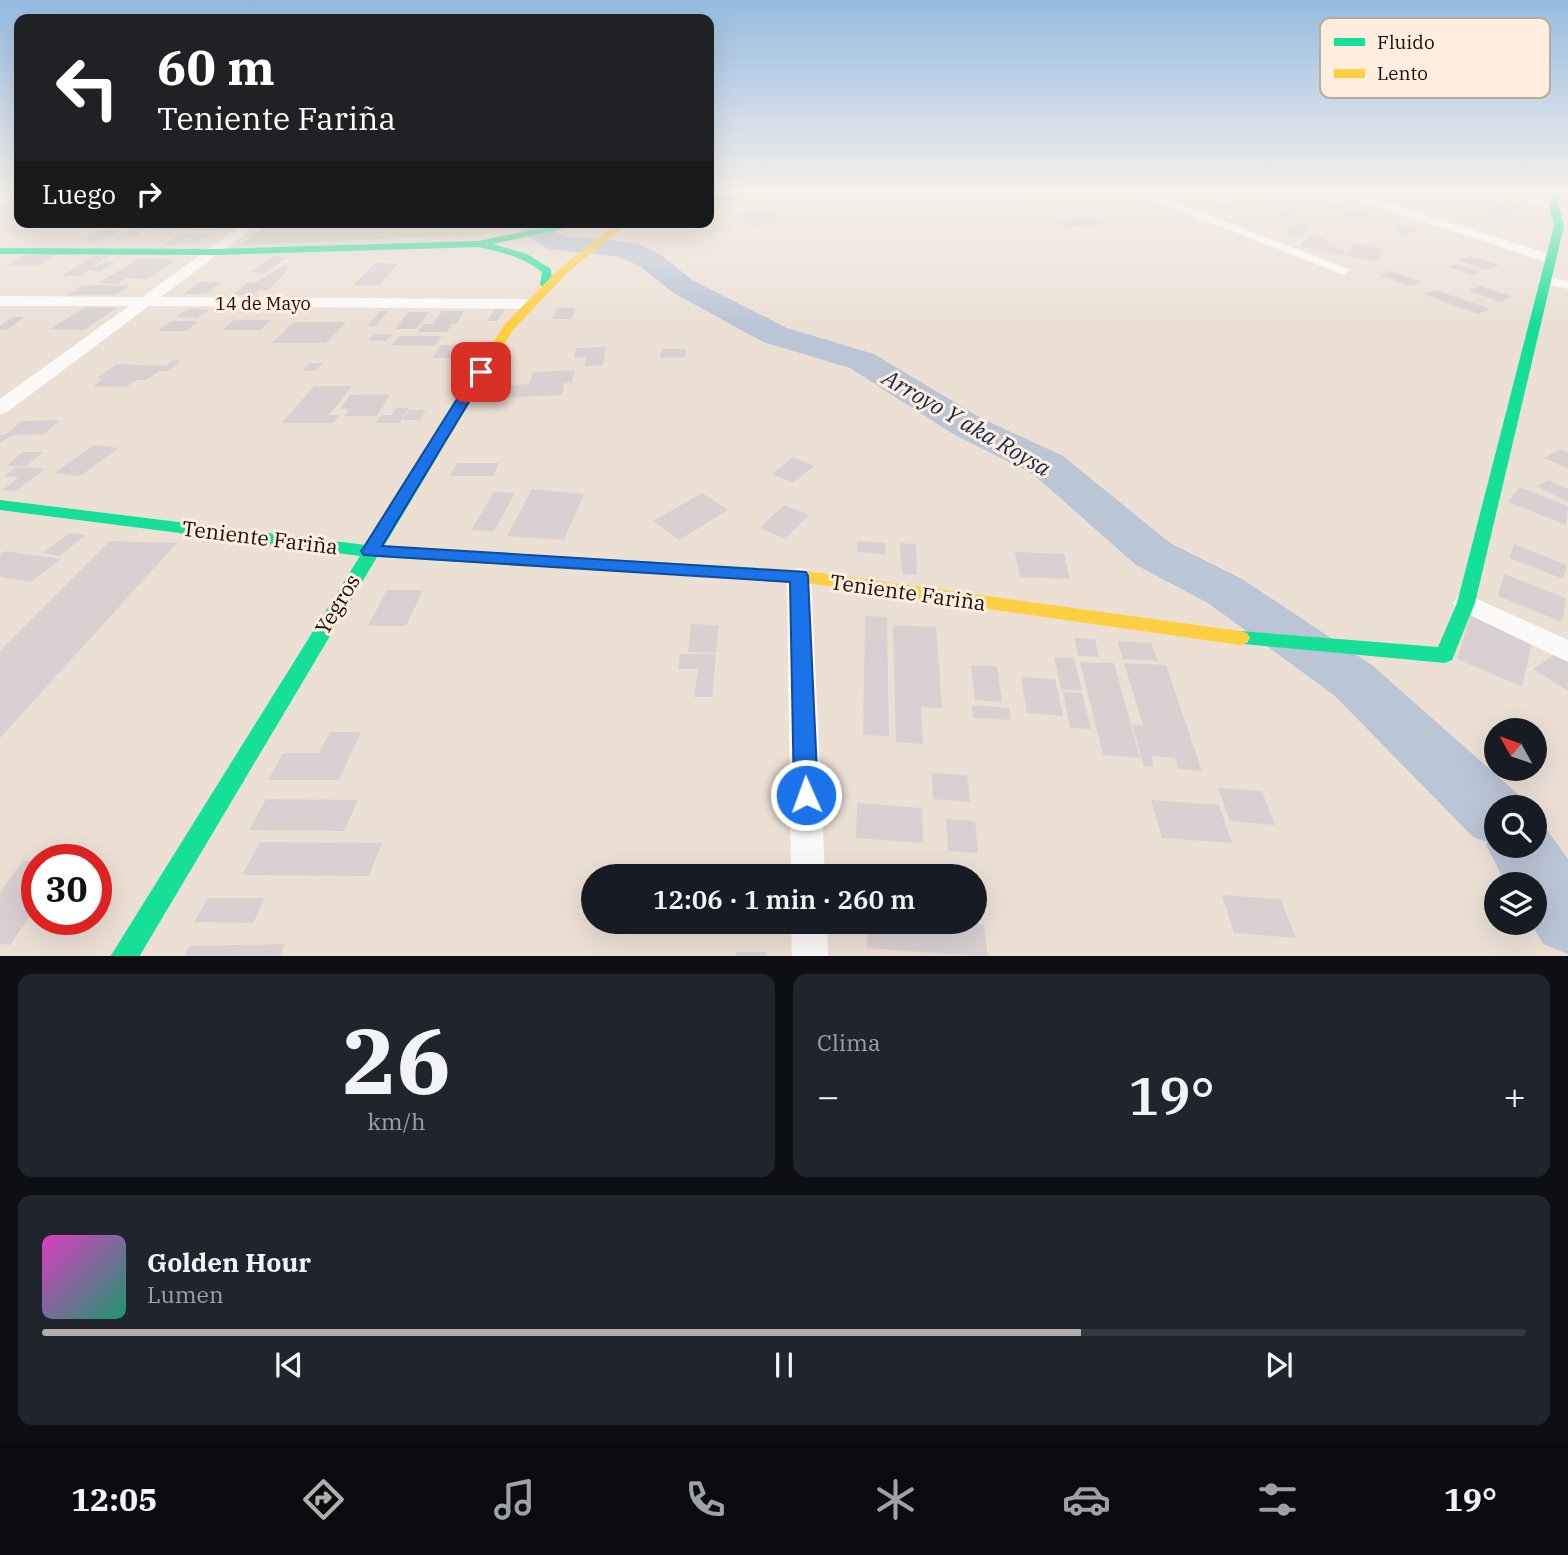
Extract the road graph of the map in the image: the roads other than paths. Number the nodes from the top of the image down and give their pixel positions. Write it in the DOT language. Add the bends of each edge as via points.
graph roads {
  1 [pos="238,235"];
  2 [pos="529,235"];
  3 [pos="610,235"];
  4 [pos="1250,235"];
  5 [pos="1474,235"];
  6 [pos="1560,235"];
  7 [pos="478,244"];
  8 [pos="0,251"];
  9 [pos="214,253"];
  10 [pos="1551,259"];
  11 [pos="1344,270"];
  12 [pos="1545,280"];
  13 [pos="545,285"];
  14 [pos="1568,285"];
  15 [pos="0,301"];
  16 [pos="144,302"];
  17 [pos="526,304"];
  18 [pos="0,408"];
  19 [pos="0,505"];
  20 [pos="370,551"];
  21 [pos="799,576"];
  22 [pos="1466,603"];
  23 [pos="1568,652"];
  24 [pos="808,864"];
  25 [pos="810,934"];
  26 [pos="124,956"];
  27 [pos="810,956"];
  1 -- 9 [label="street"];
  2 -- 7 [label="street"];
  3 -- 13 [label="street, Yegros"];
  4 -- 11 [label="street"];
  5 -- 10 [label="street"];
  6 -- 10 [label="street"];
  7 -- 9 [label="street"];
  7 -- 13 [label="street" via="511,251 542,265 547,271"];
  8 -- 9 [label="street"];
  9 -- 16 [label="street"];
  10 -- 12 [label="street"];
  12 -- 14 [label="street"];
  12 -- 22 [label="street"];
  13 -- 17 [label="street, Yegros"];
  15 -- 16 [label="street, 14 de Mayo"];
  16 -- 17 [label="street, 14 de Mayo"];
  16 -- 18 [label="street"];
  17 -- 20 [label="street, Yegros"];
  19 -- 20 [label="street, Teniente Fariña"];
  20 -- 21 [label="street, Teniente Fariña"];
  20 -- 26 [label="street, Yegros"];
  21 -- 22 [label="street, Teniente Fariña" via="1230,637 1445,654"];
  21 -- 24 [label="street"];
  22 -- 23 [label="street"];
  25 -- 27 [label="street"];
}
